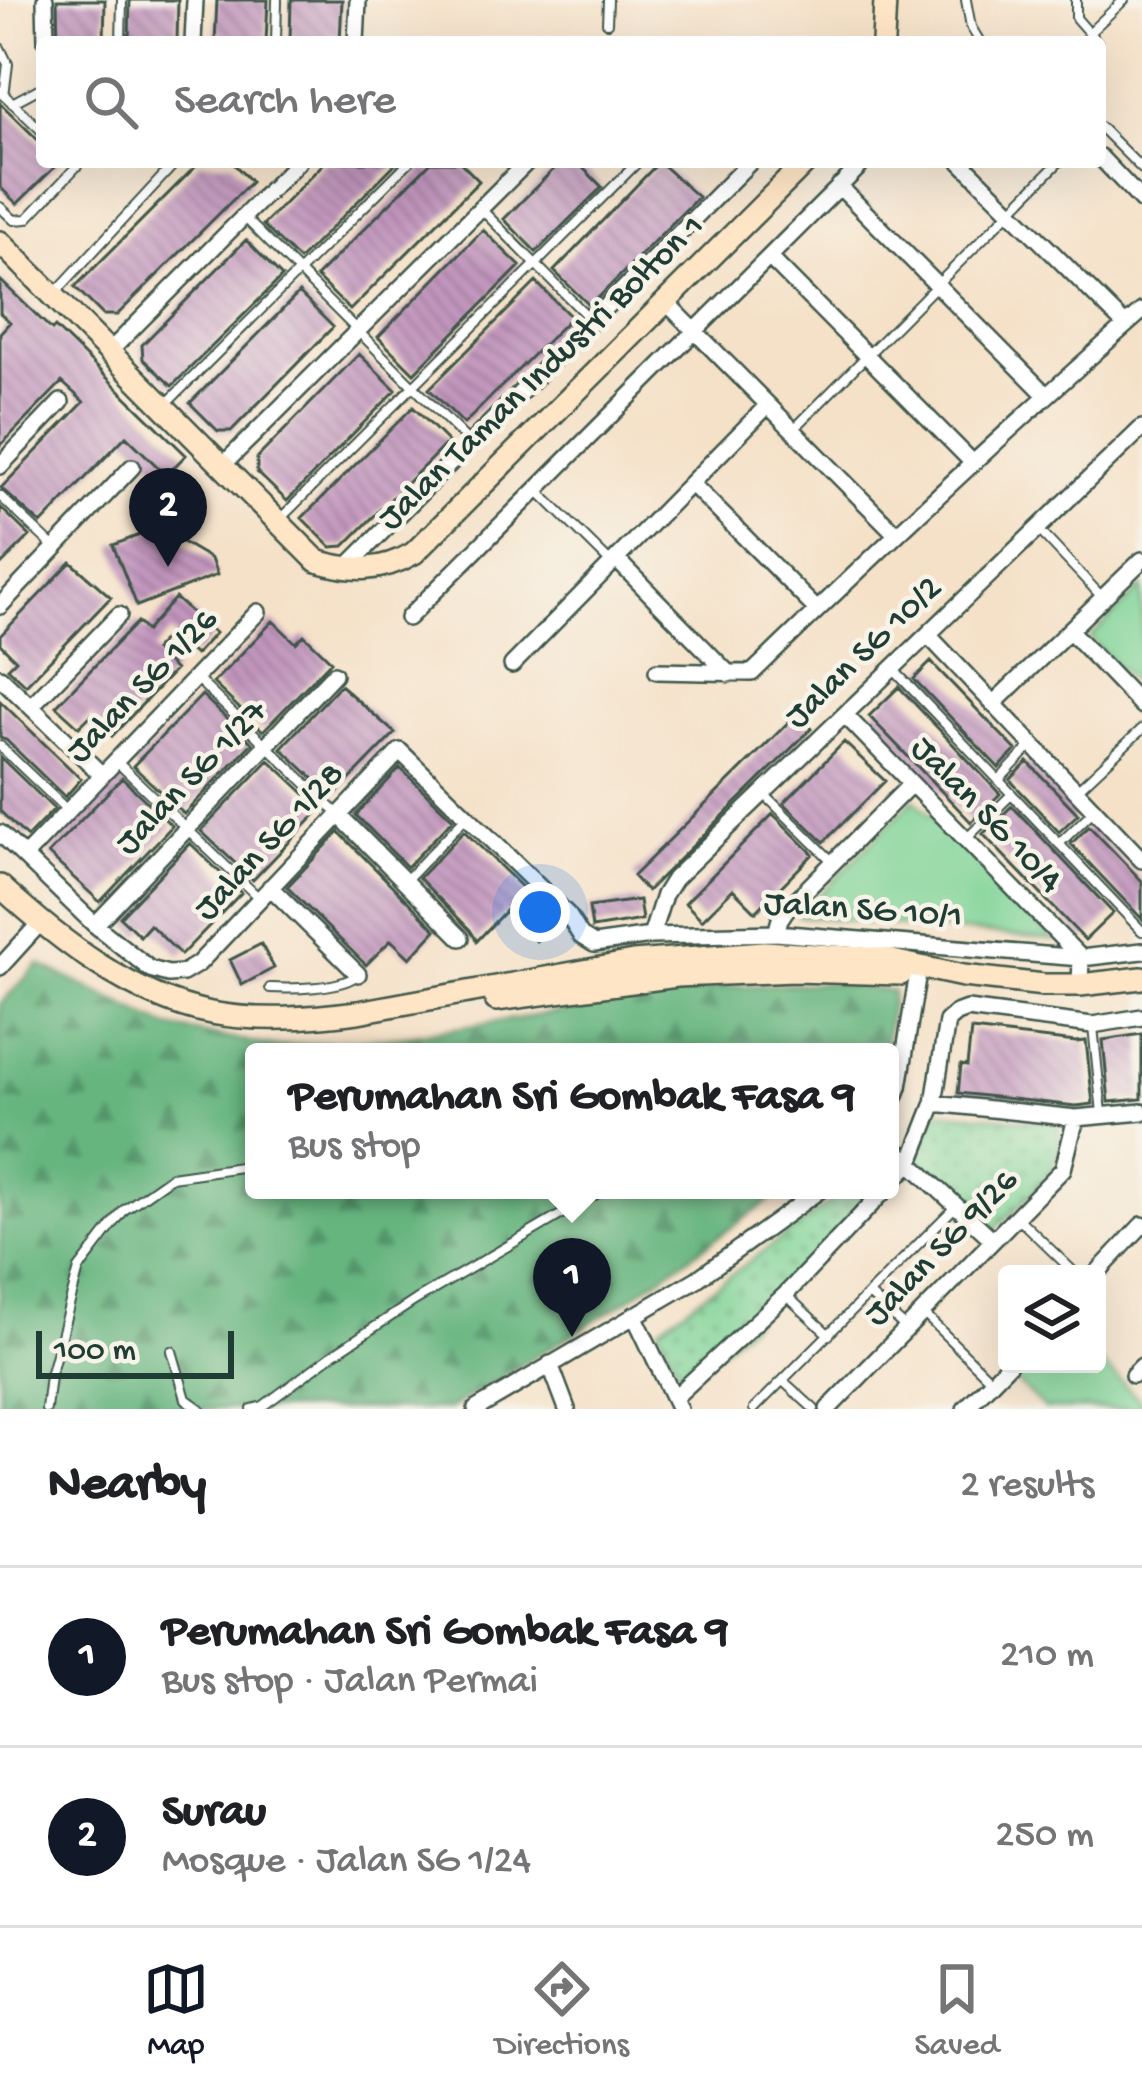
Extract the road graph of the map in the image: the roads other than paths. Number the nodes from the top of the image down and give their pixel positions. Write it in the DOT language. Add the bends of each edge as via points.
graph roads {
  1 [pos="45,0"];
  2 [pos="122,0"];
  3 [pos="194,0"];
  4 [pos="277,0"];
  5 [pos="358,0"];
  6 [pos="608,0"];
  7 [pos="885,0"];
  8 [pos="966,0"];
  9 [pos="1076,0"];
  10 [pos="1124,0"];
  11 [pos="608,23"];
  12 [pos="1089,33"];
  13 [pos="46,36"];
  14 [pos="122,36"];
  15 [pos="193,36"];
  16 [pos="276,36"];
  17 [pos="356,36"];
  18 [pos="883,36"];
  19 [pos="976,36"];
  20 [pos="1092,36"];
  21 [pos="0,48"];
  22 [pos="1106,51"];
  23 [pos="1109,54"];
  24 [pos="36,89"];
  25 [pos="5,97"];
  26 [pos="36,125"];
  27 [pos="1106,133"];
  28 [pos="1106,163"];
  29 [pos="75,168"];
  30 [pos="170,168"];
  31 [pos="292,168"];
  32 [pos="404,168"];
  33 [pos="520,168"];
  34 [pos="632,168"];
  35 [pos="744,168"];
  36 [pos="800,168"];
  37 [pos="858,168"];
  38 [pos="967,168"];
  39 [pos="1053,168"];
  40 [pos="1142,170"];
  41 [pos="839,186"];
  42 [pos="1142,201"];
  43 [pos="0,207"];
  44 [pos="480,208"];
  45 [pos="1010,212"];
  46 [pos="244,217"];
  47 [pos="0,242"];
  48 [pos="769,257"];
  49 [pos="536,264"];
  50 [pos="299,272"];
  51 [pos="938,286"];
  52 [pos="52,295"];
  53 [pos="666,302"];
  54 [pos="1142,311"];
  55 [pos="592,321"];
  56 [pos="1125,326"];
  57 [pos="694,330"];
  58 [pos="357,331"];
  59 [pos="109,352"];
  60 [pos="866,357"];
  61 [pos="413,387"];
  62 [pos="1046,395"];
  63 [pos="61,402"];
  64 [pos="768,405"];
  65 [pos="164,407"];
  66 [pos="1142,428"];
  67 [pos="793,430"];
  68 [pos="470,443"];
  69 [pos="974,463"];
  70 [pos="0,466"];
  71 [pos="222,466"];
  72 [pos="133,467"];
  73 [pos="692,484"];
  74 [pos="536,489"];
  75 [pos="0,496"];
  76 [pos="278,522"];
  77 [pos="1039,530"];
  78 [pos="896,533"];
  79 [pos="55,548"];
  80 [pos="1142,560"];
  81 [pos="615,563"];
  82 [pos="344,569"];
  83 [pos="1103,598"];
  84 [pos="0,605"];
  85 [pos="817,610"];
  86 [pos="258,612"];
  87 [pos="119,615"];
  88 [pos="408,619"];
  89 [pos="1070,631"];
  90 [pos="928,635"];
  91 [pos="512,665"];
  92 [pos="893,669"];
  93 [pos="658,671"];
  94 [pos="334,674"];
  95 [pos="729,674"];
  96 [pos="0,677"];
  97 [pos="196,677"];
  98 [pos="993,704"];
  99 [pos="31,706"];
  100 [pos="1142,706"];
  101 [pos="845,715"];
  102 [pos="1142,729"];
  103 [pos="1033,745"];
  104 [pos="0,746"];
  105 [pos="267,746"];
  106 [pos="116,761"];
  107 [pos="102,775"];
  108 [pos="999,780"];
  109 [pos="911,784"];
  110 [pos="1076,791"];
  111 [pos="763,793"];
  112 [pos="1012,794"];
  113 [pos="1094,810"];
  114 [pos="68,811"];
  115 [pos="339,815"];
  116 [pos="466,816"];
  117 [pos="187,829"];
  118 [pos="0,833"];
  119 [pos="965,840"];
  120 [pos="1059,844"];
  121 [pos="25,856"];
  122 [pos="1142,860"];
  123 [pos="833,862"];
  124 [pos="404,882"];
  125 [pos="0,886"];
  126 [pos="265,892"];
  127 [pos="0,902"];
  128 [pos="94,925"];
  129 [pos="37,927"];
  130 [pos="1142,931"];
  131 [pos="776,933"];
  132 [pos="651,936"];
  133 [pos="461,938"];
  134 [pos="1142,951"];
  135 [pos="4,955"];
  136 [pos="1082,958"];
  137 [pos="918,971"];
  138 [pos="358,974"];
  139 [pos="1142,978"];
  140 [pos="1080,986"];
  141 [pos="270,988"];
  142 [pos="1142,1017"];
  143 [pos="1092,1025"];
  144 [pos="899,1081"];
  145 [pos="934,1103"];
  146 [pos="1142,1112"];
  147 [pos="1102,1114"];
  148 [pos="1076,1118"];
  149 [pos="899,1152"];
  150 [pos="911,1162"];
  151 [pos="245,1166"];
  152 [pos="899,1174"];
  153 [pos="588,1199"];
  154 [pos="808,1199"];
  155 [pos="876,1199"];
  156 [pos="957,1205"];
  157 [pos="1017,1217"];
  158 [pos="1141,1227"];
  159 [pos="993,1240"];
  160 [pos="1067,1265"];
  161 [pos="1105,1265"];
  162 [pos="786,1294"];
  163 [pos="869,1294"];
  164 [pos="922,1312"];
  165 [pos="634,1315"];
  166 [pos="907,1329"];
  167 [pos="829,1335"];
  168 [pos="172,1352"];
  169 [pos="550,1364"];
  170 [pos="1000,1373"];
  171 [pos="783,1381"];
  172 [pos="992,1382"];
  173 [pos="676,1404"];
  174 [pos="826,1408"];
  175 [pos="46,1409"];
  176 [pos="200,1409"];
  177 [pos="252,1409"];
  178 [pos="476,1409"];
  179 [pos="567,1409"];
  180 [pos="754,1409"];
  181 [pos="965,1409"];
  1 -- 13 [label="street"];
  2 -- 14 [label="lane"];
  3 -- 15 [label="street"];
  4 -- 16 [label="lane"];
  5 -- 17 [label="street"];
  6 -- 11 [label="lane"];
  7 -- 18 [label="street"];
  8 -- 19 [label="lane"];
  9 -- 12 [label="lane" via="1076,18"];
  10 -- 12 [label="lane"];
  12 -- 20 [label="lane"];
  21 -- 25 [label="lane" via="8,64"];
  22 -- 23 [label="lane"];
  24 -- 25 [label="lane"];
  25 -- 26 [label="lane"];
  27 -- 40 [label="lane"];
  28 -- 42 [label="street"];
  29 -- 43 [label="lane" via="27,219 14,220"];
  30 -- 52 [label="lane"];
  31 -- 46 [label="street"];
  32 -- 50 [label="lane"];
  33 -- 44 [label="street"];
  34 -- 49 [label="lane"];
  35 -- 55 [label="street"];
  36 -- 53 [label="street, Jalan Taman Industri Bolton 1"];
  37 -- 41 [label="street"];
  38 -- 45 [label="street"];
  39 -- 45 [label="lane"];
  41 -- 48 [label="street"];
  41 -- 51 [label="street"];
  44 -- 49 [label="lane"];
  44 -- 58 [label="street"];
  45 -- 51 [label="lane"];
  45 -- 56 [label="street"];
  46 -- 50 [label="lane"];
  46 -- 59 [label="street"];
  47 -- 52 [label="street"];
  48 -- 57 [label="street"];
  48 -- 60 [label="street"];
  49 -- 55 [label="lane"];
  49 -- 61 [label="lane"];
  50 -- 58 [label="lane"];
  50 -- 65 [label="lane"];
  51 -- 60 [label="lane"];
  51 -- 62 [label="street"];
  52 -- 59 [label="street"];
  53 -- 57 [label="street"];
  53 -- 82 [label="street, Jalan Taman Industri Bolton 1" via="414,553 393,566"];
  54 -- 56 [label="street"];
  55 -- 68 [label="street"];
  56 -- 62 [label="street"];
  57 -- 64 [label="street"];
  57 -- 74 [label="street"];
  58 -- 61 [label="lane"];
  58 -- 71 [label="street"];
  59 -- 65 [label="street"];
  60 -- 67 [label="lane"];
  60 -- 69 [label="street"];
  61 -- 68 [label="lane"];
  61 -- 76 [label="lane"];
  62 -- 69 [label="street"];
  63 -- 70 [label="street"];
  64 -- 67 [label="street"];
  64 -- 73 [label="street"];
  65 -- 71 [label="street"];
  66 -- 77 [label="street, Jalan SG 10/2"];
  67 -- 78 [label="street"];
  68 -- 82 [label="street"];
  69 -- 78 [label="street"];
  71 -- 76 [label="street"];
  72 -- 79 [label="street"];
  73 -- 81 [label="street"];
  73 -- 85 [label="street"];
  74 -- 81 [label="lane"];
  74 -- 88 [label="street"];
  75 -- 79 [label="lane"];
  76 -- 82 [label="street" via="317,561"];
  77 -- 83 [label="lane"];
  77 -- 90 [label="street, Jalan SG 10/2"];
  78 -- 85 [label="street"];
  79 -- 84 [label="street"];
  80 -- 83 [label="street"];
  81 -- 91 [label="street"];
  81 -- 95 [label="street"];
  83 -- 89 [label="street"];
  85 -- 95 [label="street" via="752,673"];
  86 -- 97 [label="street, Jalan SG 1/26"];
  87 -- 99 [label="street"];
  89 -- 98 [label="street"];
  89 -- 100 [label="street"];
  90 -- 92 [label="street, Jalan SG 10/2"];
  90 -- 98 [label="street"];
  92 -- 101 [label="street, Jalan SG 10/2"];
  92 -- 108 [label="lane"];
  93 -- 95 [label="street"];
  94 -- 105 [label="street, Jalan SG 1/27"];
  96 -- 99 [label="street"];
  97 -- 105 [label="lane"];
  97 -- 106 [label="street, Jalan SG 1/26"];
  98 -- 103 [label="street"];
  99 -- 107 [label="street"];
  101 -- 109 [label="street, Jalan SG 10/4"];
  101 -- 111 [label="street, Jalan SG 10/2"];
  102 -- 110 [label="lane"];
  103 -- 108 [label="lane"];
  103 -- 110 [label="street"];
  104 -- 114 [label="lane"];
  105 -- 115 [label="lane"];
  105 -- 117 [label="street, Jalan SG 1/27"];
  106 -- 107 [label="street, Jalan SG 1/26"];
  106 -- 117 [label="lane"];
  107 -- 114 [label="street, Jalan SG 1/26"];
  108 -- 112 [label="lane"];
  109 -- 119 [label="street, Jalan SG 10/4"];
  109 -- 123 [label="street"];
  110 -- 113 [label="street"];
  111 -- 123 [label="lane"];
  111 -- 132 [label="street, Jalan SG 10/2" via="668,886"];
  112 -- 119 [label="lane"];
  112 -- 120 [label="lane"];
  113 -- 120 [label="lane"];
  113 -- 122 [label="street"];
  114 -- 121 [label="street, Jalan SG 1/26"];
  115 -- 116 [label="street, Jalan SG 1/28" via="400,751"];
  115 -- 124 [label="street"];
  115 -- 126 [label="street, Jalan SG 1/28"];
  116 -- 124 [label="lane"];
  116 -- 132 [label="street, Jalan SG 10/1" via="581,936 594,944"];
  117 -- 126 [label="lane"];
  117 -- 128 [label="street, Jalan SG 1/27"];
  118 -- 121 [label="street"];
  119 -- 136 [label="street, Jalan SG 10/4"];
  120 -- 130 [label="lane"];
  121 -- 128 [label="street"];
  123 -- 131 [label="street" via="786,910"];
  124 -- 133 [label="street"];
  125 -- 129 [label="street"];
  126 -- 128 [label="street, Jalan SG 1/28" via="183,973 150,969"];
  126 -- 138 [label="street"];
  127 -- 129 [label="street"];
  129 -- 135 [label="street"];
  129 -- 137 [label="street" via="110,986 153,1008 273,1029 677,976"];
  131 -- 132 [label="street, Jalan SG 10/1"];
  131 -- 136 [label="street, Jalan SG 10/1"];
  134 -- 136 [label="street, Jalan SG 10/1"];
  136 -- 140 [label="street"];
  137 -- 140 [label="street"];
  137 -- 144 [label="street"];
  138 -- 141 [label="lane" via="347,982"];
  139 -- 140 [label="street"];
  142 -- 143 [label="street"];
  143 -- 145 [label="street" via="956,1012 947,1021"];
  143 -- 147 [label="lane"];
  145 -- 148 [label="street"];
  145 -- 150 [label="street"];
  146 -- 147 [label="street"];
  147 -- 148 [label="street"];
  148 -- 157 [label="street, Jalan SG 9/26" via="1063,1169"];
  149 -- 150 [label="street"];
  150 -- 152 [label="street"];
  150 -- 156 [label="street"];
  151 -- 175 [label="lane" via="171,1177 124,1210 79,1269"];
  153 -- 177 [label="lane"];
  154 -- 165 [label="street"];
  155 -- 162 [label="street"];
  156 -- 159 [label="street"];
  156 -- 163 [label="lane"];
  157 -- 159 [label="street, Jalan SG 9/26"];
  157 -- 160 [label="lane"];
  158 -- 161 [label="street"];
  159 -- 164 [label="street, Jalan SG 9/26"];
  162 -- 167 [label="lane"];
  162 -- 173 [label="street"];
  163 -- 166 [label="lane"];
  163 -- 167 [label="lane"];
  164 -- 166 [label="street, Jalan SG 9/26"];
  164 -- 172 [label="lane"];
  165 -- 169 [label="street"];
  165 -- 173 [label="street"];
  166 -- 174 [label="street, Jalan SG 9/26"];
  167 -- 171 [label="lane"];
  168 -- 176 [label="lane" via="186,1399"];
  169 -- 178 [label="street"];
  169 -- 179 [label="street"];
  170 -- 172 [label="street"];
  171 -- 174 [label="lane"];
  171 -- 180 [label="lane"];
  172 -- 181 [label="street"];
}
